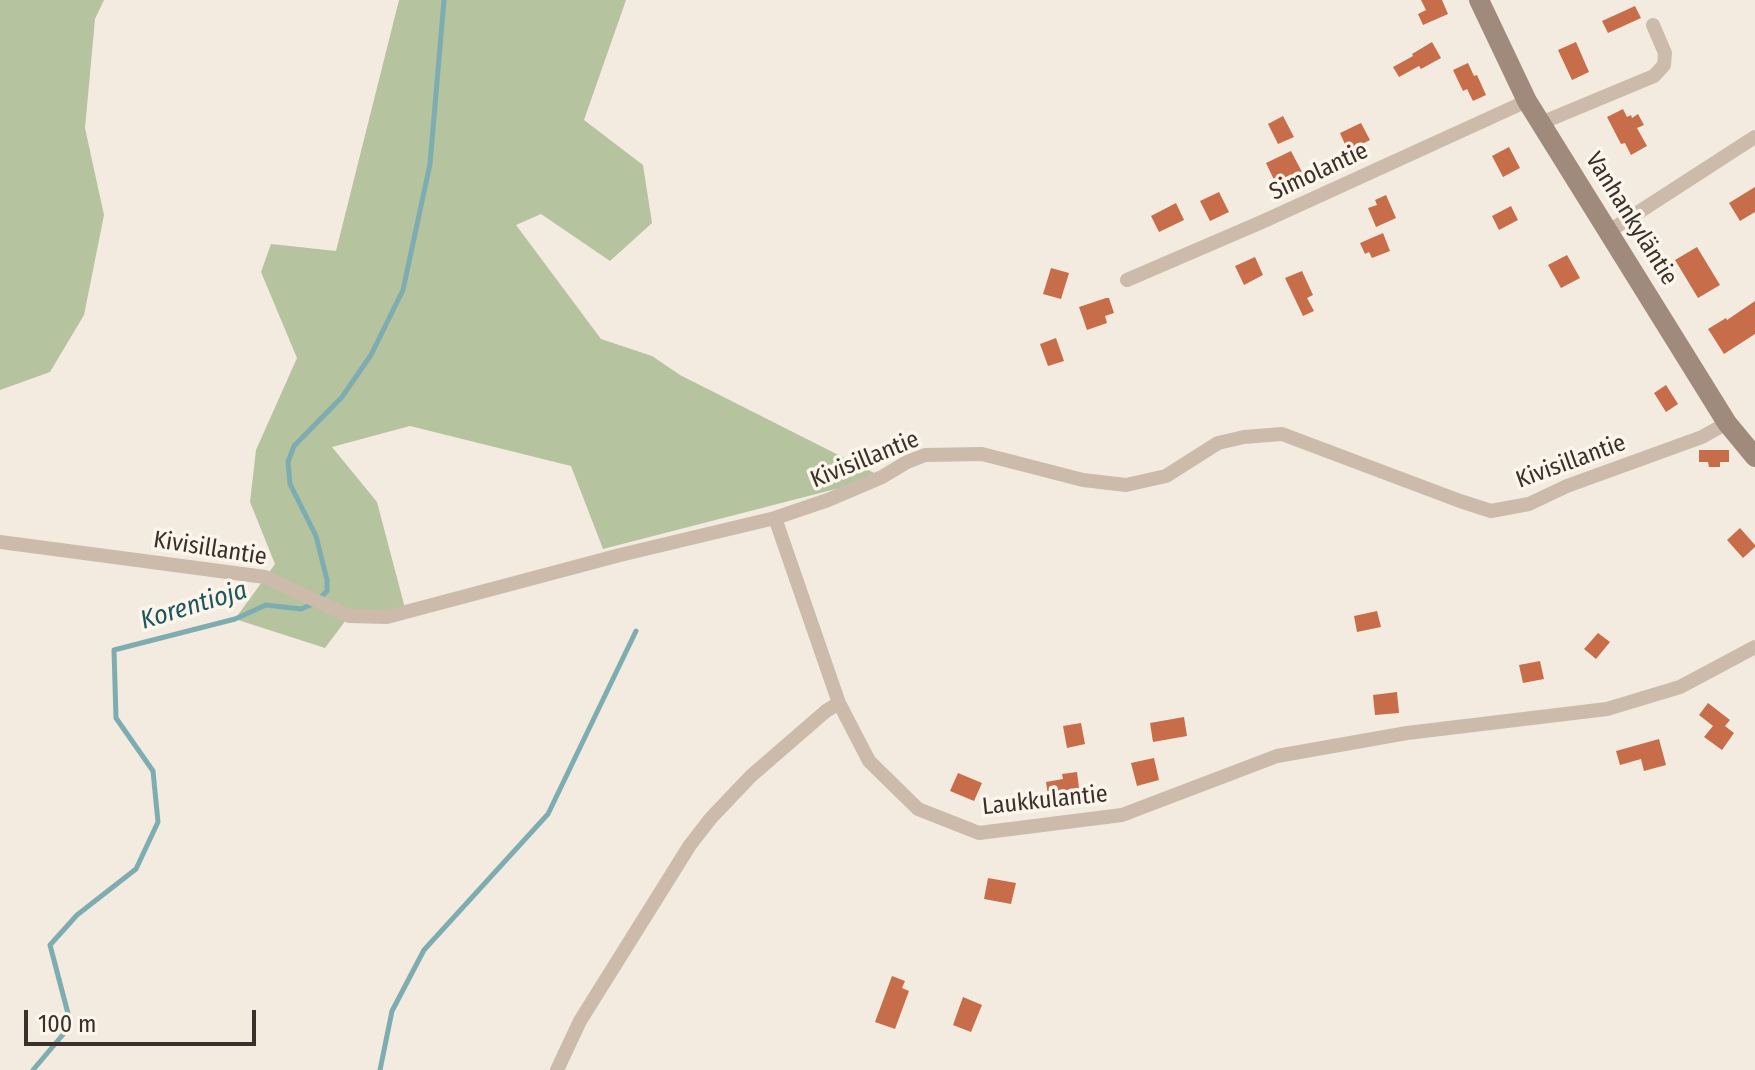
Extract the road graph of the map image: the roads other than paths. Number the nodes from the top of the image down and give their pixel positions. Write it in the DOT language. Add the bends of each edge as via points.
graph roads {
  1 [pos="1479,0"];
  2 [pos="1653,25"];
  3 [pos="1527,101"];
  4 [pos="1541,123"];
  5 [pos="1755,137"];
  6 [pos="1608,232"];
  7 [pos="1127,280"];
  8 [pos="1727,423"];
  9 [pos="1755,457"];
  10 [pos="775,518"];
  11 [pos="0,542"];
  12 [pos="1755,647"];
  13 [pos="839,703"];
  14 [pos="557,1070"];
  1 -- 3 [label="street, Vanhankyläntie"];
  2 -- 4 [label="street" via="1665,53 1664,65 1654,76"];
  3 -- 4 [label="street, Vanhankyläntie"];
  3 -- 7 [label="street, Simolantie"];
  4 -- 6 [label="street, Vanhankyläntie"];
  5 -- 6 [label="street"];
  6 -- 8 [label="street, Vanhankyläntie"];
  8 -- 9 [label="street, Vanhankyläntie"];
  8 -- 10 [label="street, Kivisillantie" via="1529,504 1491,511 1282,434 1218,443 1166,476 1126,485 1083,480 982,454 925,455"];
  10 -- 11 [label="street, Kivisillantie" via="387,617 349,616 265,577"];
  10 -- 13 [label="street, Laukkulantie"];
  12 -- 13 [label="street, Laukkulantie" via="1680,687 1607,709 1407,733 1277,756 1122,815 979,833 918,809 869,761"];
  13 -- 14 [label="street" via="751,776 690,845 580,1021"];
}
